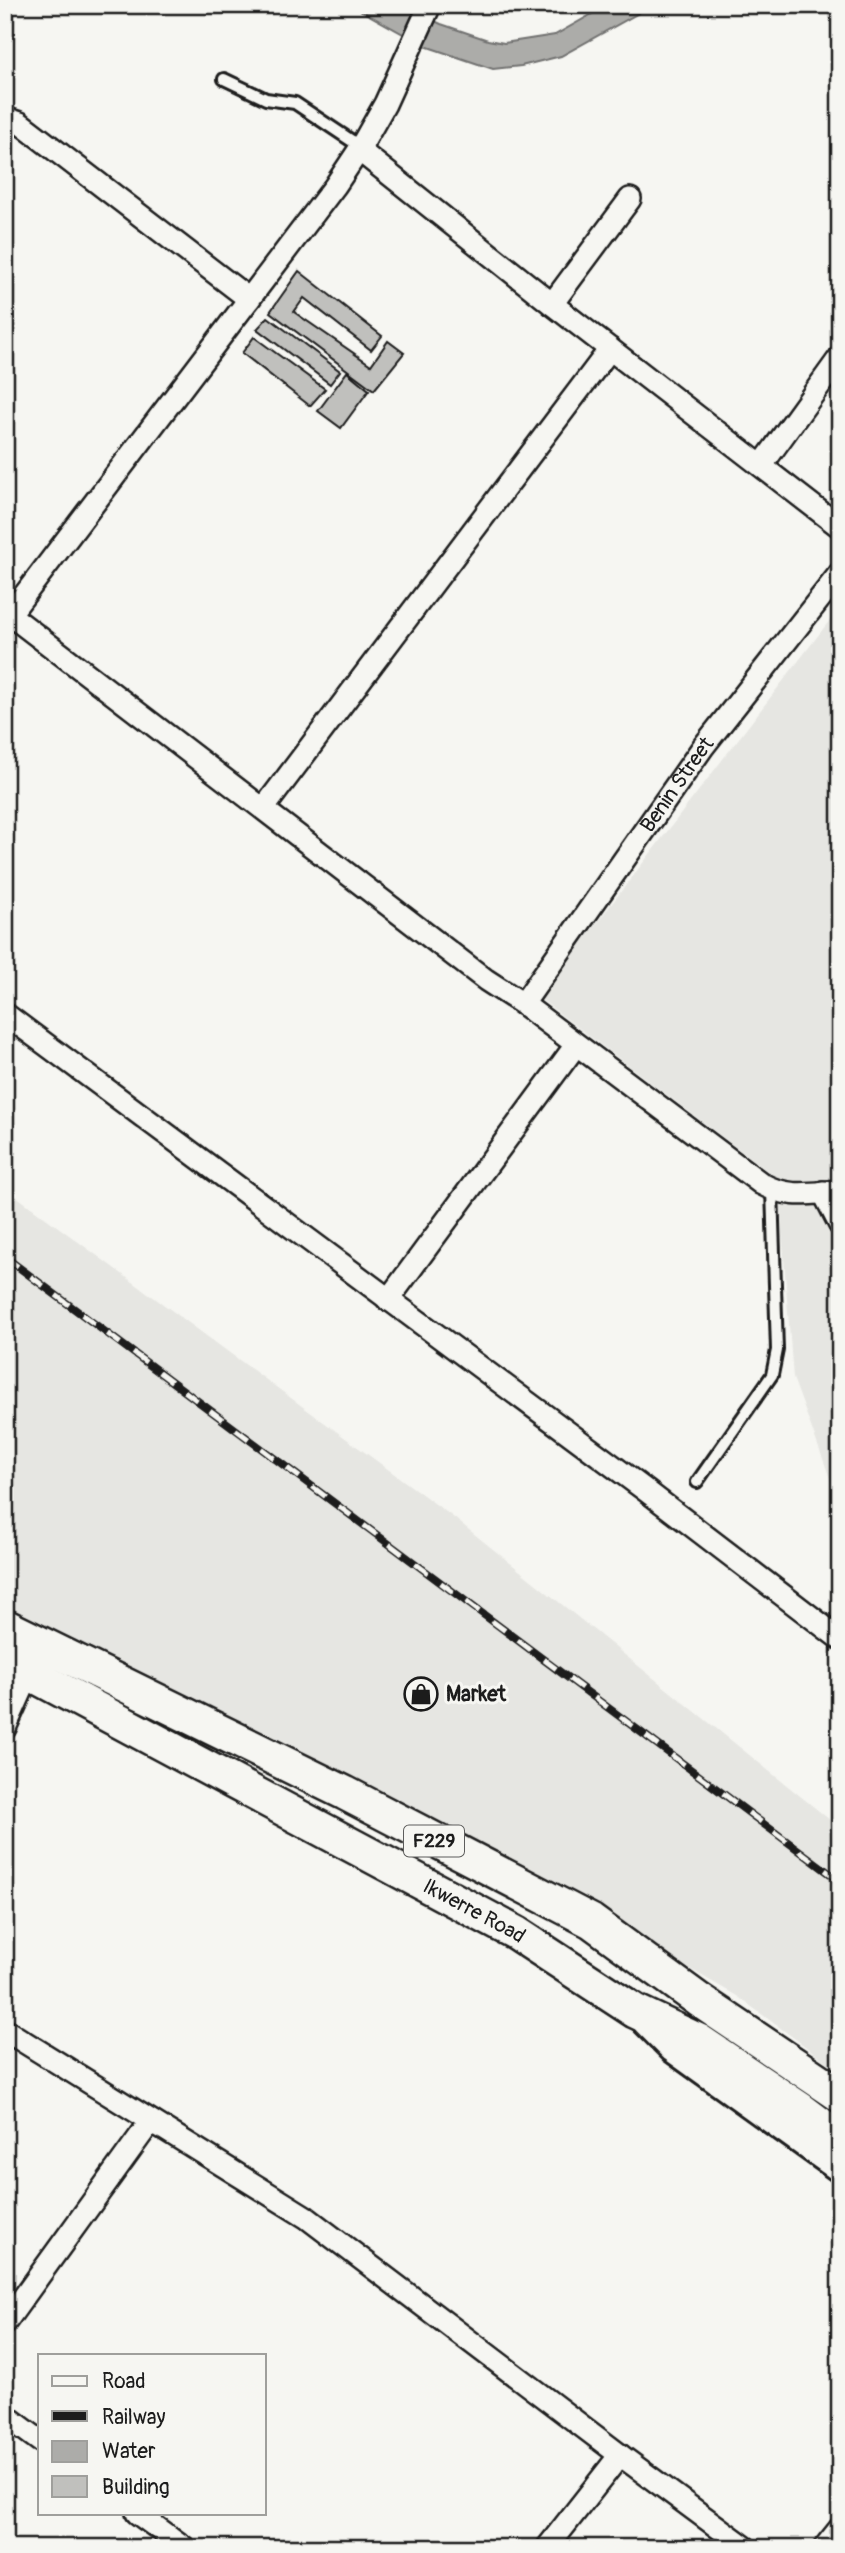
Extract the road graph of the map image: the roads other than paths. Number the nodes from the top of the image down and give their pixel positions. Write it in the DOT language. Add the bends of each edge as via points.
graph roads {
  1 [pos="430,5"];
  2 [pos="223,79"];
  3 [pos="5,118"];
  4 [pos="360,149"];
  5 [pos="630,199"];
  6 [pos="249,299"];
  7 [pos="552,304"];
  8 [pos="610,349"];
  9 [pos="840,357"];
  10 [pos="762,465"];
  11 [pos="840,527"];
  12 [pos="840,573"];
  13 [pos="8,613"];
  14 [pos="264,808"];
  15 [pos="523,1004"];
  16 [pos="5,1013"];
  17 [pos="576,1045"];
  18 [pos="772,1189"];
  19 [pos="832,1192"];
  20 [pos="840,1226"];
  21 [pos="388,1300"];
  22 [pos="697,1482"];
  23 [pos="5,1626"];
  24 [pos="840,1639"];
  25 [pos="26,1659"];
  26 [pos="5,1728"];
  27 [pos="635,2011"];
  28 [pos="5,2031"];
  29 [pos="830,2088"];
  30 [pos="800,2109"];
  31 [pos="151,2121"];
  32 [pos="840,2139"];
  33 [pos="840,2169"];
  34 [pos="5,2323"];
  35 [pos="5,2415"];
  36 [pos="38,2440"];
  37 [pos="620,2455"];
  38 [pos="138,2514"];
  39 [pos="840,2528"];
  40 [pos="184,2548"];
  41 [pos="547,2548"];
  42 [pos="747,2548"];
  43 [pos="824,2548"];
  1 -- 4 [label="street"];
  2 -- 4 [label="lane" via="266,99 295,103"];
  3 -- 6 [label="street" via="20,123"];
  4 -- 6 [label="street"];
  4 -- 7 [label="street"];
  5 -- 7 [label="street"];
  6 -- 13 [label="street"];
  7 -- 8 [label="street"];
  8 -- 10 [label="street"];
  8 -- 14 [label="street"];
  9 -- 10 [label="street"];
  10 -- 11 [label="street"];
  12 -- 15 [label="street, Benin Street" via="703,747"];
  13 -- 14 [label="street"];
  14 -- 15 [label="street"];
  15 -- 17 [label="street"];
  16 -- 21 [label="street"];
  17 -- 18 [label="street"];
  17 -- 21 [label="street"];
  18 -- 19 [label="street" via="791,1195"];
  18 -- 22 [label="lane" via="775,1366"];
  19 -- 20 [label="street"];
  21 -- 24 [label="street"];
  23 -- 25 [label="main road, Ikwerre Road / F229"];
  25 -- 26 [label="street"];
  25 -- 27 [label="main road, Ikwerre Road / F229" via="516,1933"];
  25 -- 29 [label="main road, Ikwerre Road / F229" via="345,1793 591,1921"];
  27 -- 30 [label="main road, F229" via="699,2040"];
  27 -- 33 [label="street, Ikwerre Road" via="673,2049"];
  28 -- 31 [label="street"];
  29 -- 30 [label="main road"];
  30 -- 32 [label="main road, F229"];
  31 -- 34 [label="street"];
  31 -- 37 [label="street" via="306,2217"];
  35 -- 36 [label="street"];
  37 -- 41 [label="street"];
  37 -- 42 [label="street"];
  38 -- 40 [label="street"];
  39 -- 43 [label="street"];
}
